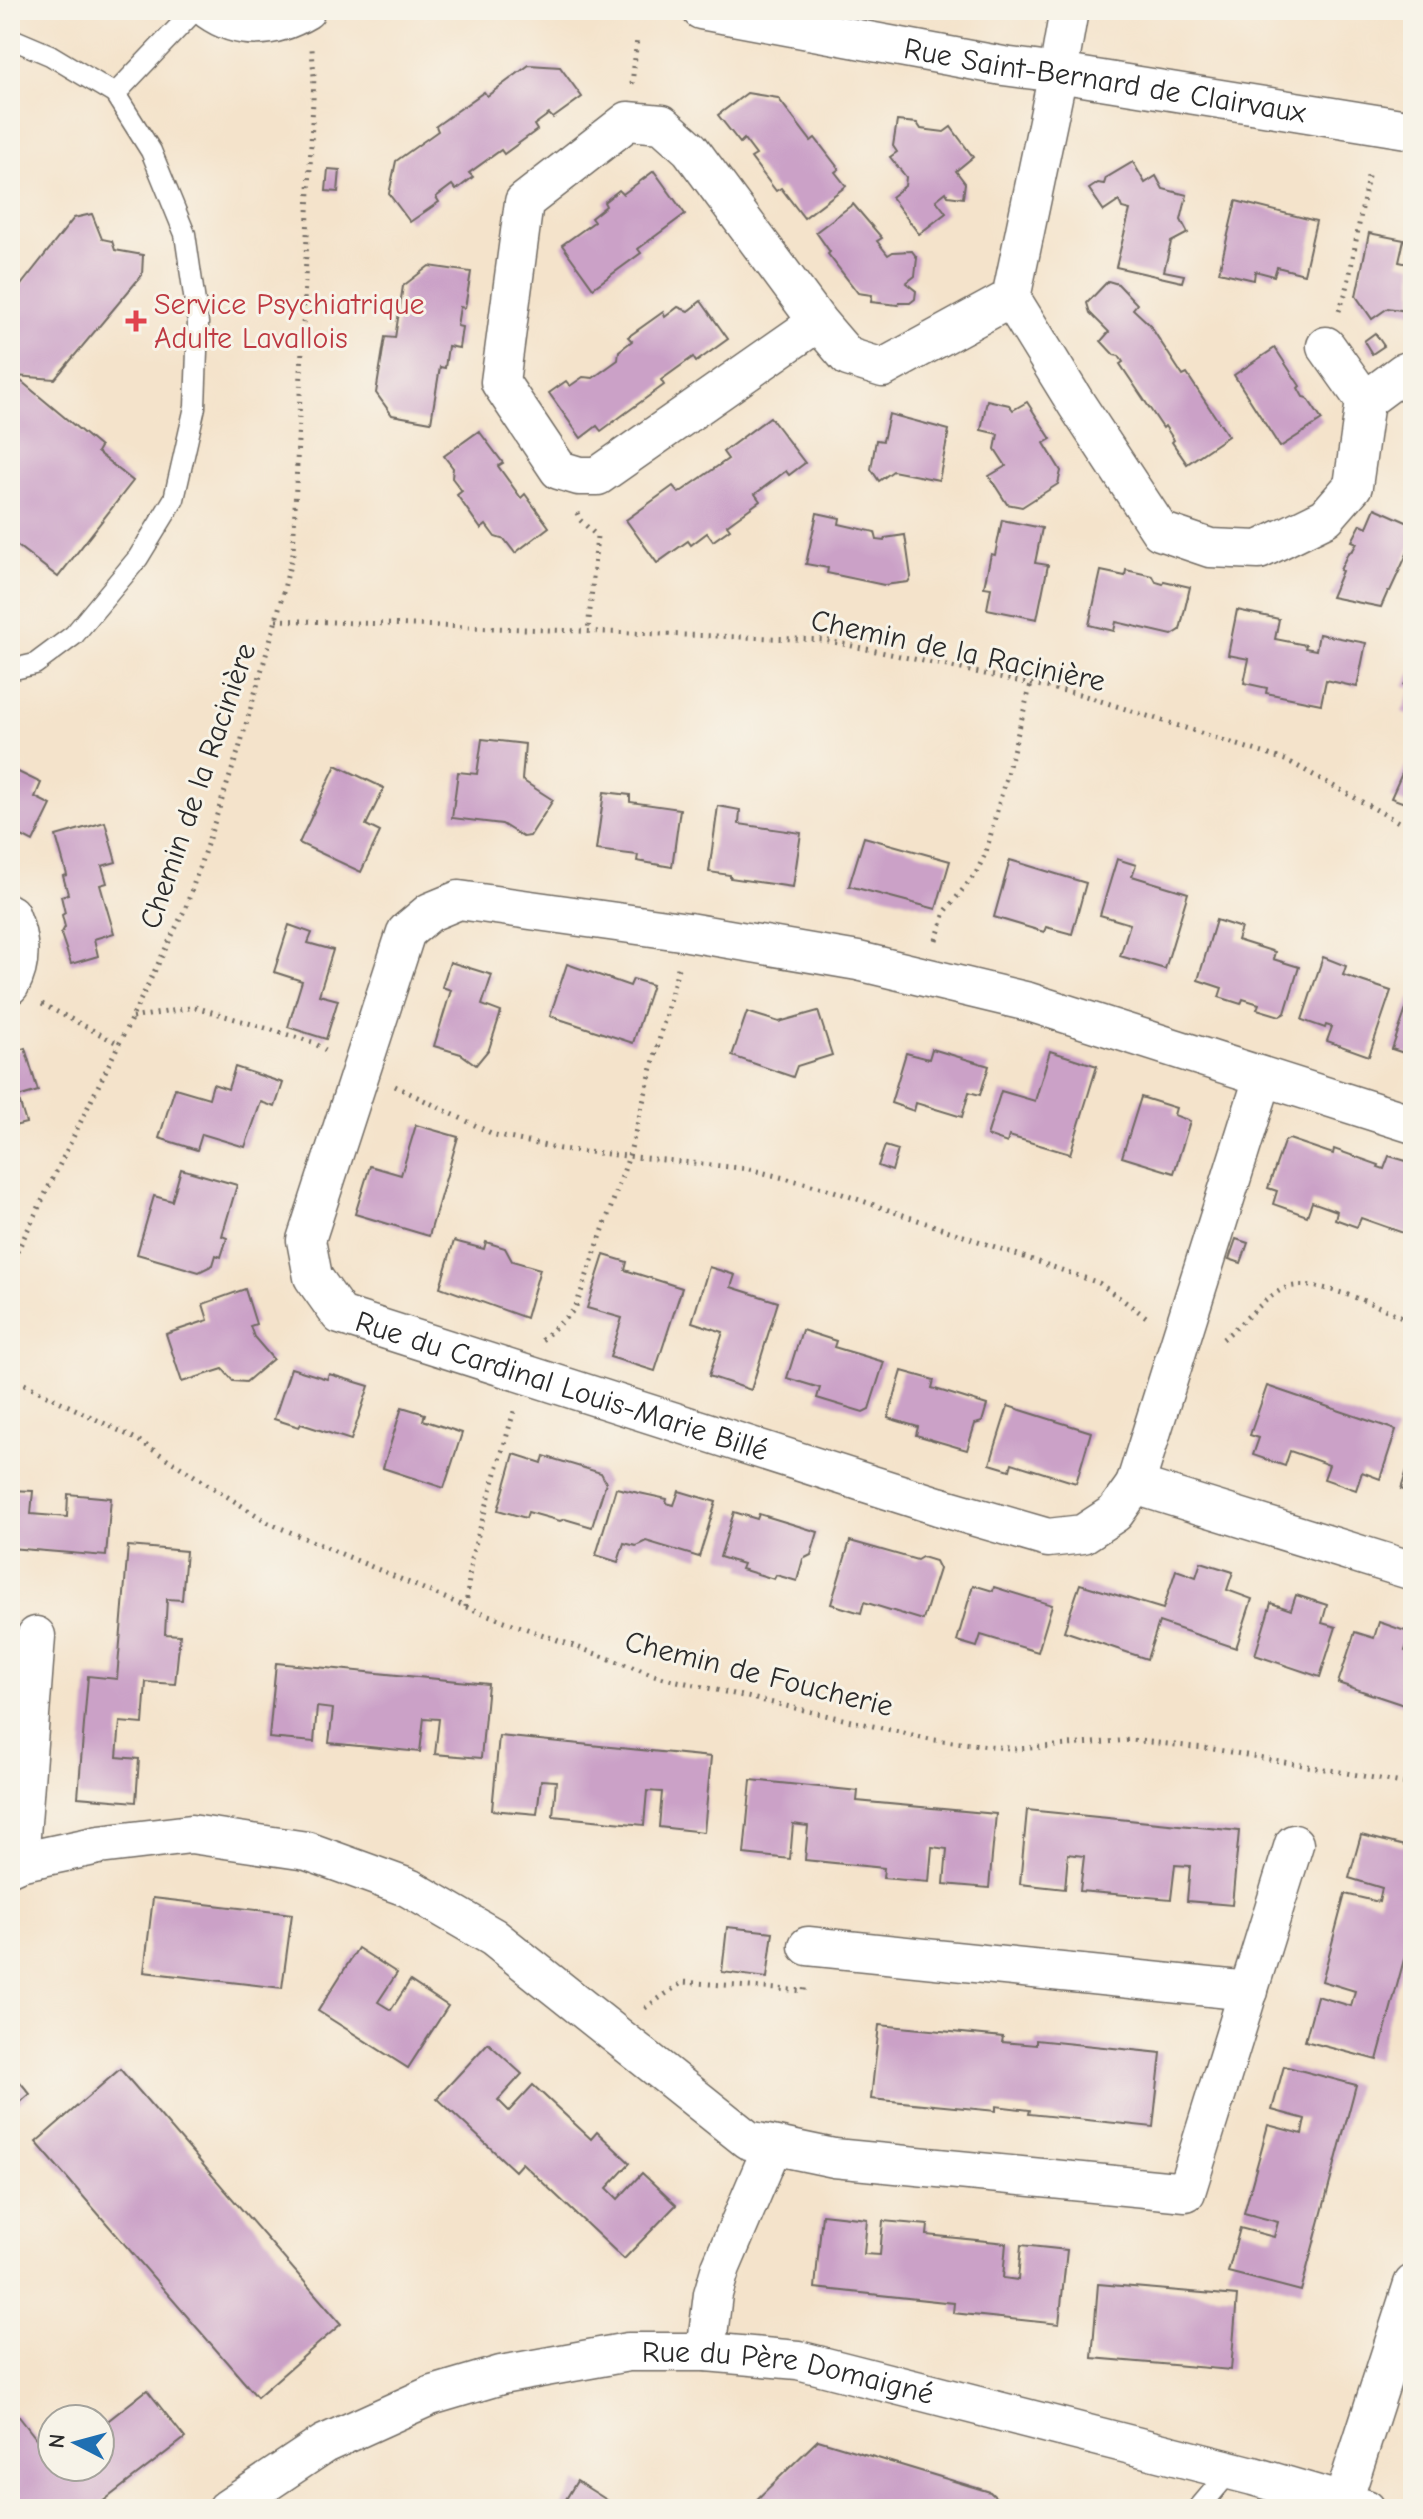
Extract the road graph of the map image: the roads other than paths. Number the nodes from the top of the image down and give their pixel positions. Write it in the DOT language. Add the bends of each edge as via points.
graph roads {
  1 [pos="195,10"];
  2 [pos="209,10"];
  3 [pos="701,10"];
  4 [pos="1069,10"];
  5 [pos="309,24"];
  6 [pos="10,38"];
  7 [pos="1058,73"];
  8 [pos="115,94"];
  9 [pos="1413,130"];
  10 [pos="1011,298"];
  11 [pos="818,322"];
  12 [pos="1326,346"];
  13 [pos="1413,370"];
  14 [pos="1365,401"];
  15 [pos="10,670"];
  16 [pos="10,914"];
  17 [pos="24,993"];
  18 [pos="1263,1078"];
  19 [pos="1413,1124"];
  20 [pos="1135,1485"];
  21 [pos="1413,1571"];
  22 [pos="36,1636"];
  23 [pos="1294,1844"];
  24 [pos="15,1864"];
  25 [pos="808,1946"];
  26 [pos="1249,1991"];
  27 [pos="772,2147"];
  28 [pos="1413,2284"];
  29 [pos="706,2352"];
  30 [pos="1230,2471"];
  31 [pos="1350,2506"];
  32 [pos="227,2509"];
  33 [pos="1198,2509"];
  1 -- 8 [label="lane"];
  2 -- 5 [label="street" via="243,25 289,20"];
  3 -- 7 [label="street, Rue Saint-Bernard de Clairvaux"];
  4 -- 7 [label="street"];
  6 -- 8 [label="lane"];
  7 -- 9 [label="street, Rue Saint-Bernard de Clairvaux"];
  7 -- 10 [label="street"];
  8 -- 15 [label="lane" via="151,151 185,234 198,323 195,407 174,499 138,558 74,635 35,664"];
  10 -- 11 [label="street" via="883,368 848,357"];
  10 -- 14 [label="street" via="1160,531 1210,548 1259,550 1326,517 1353,486"];
  11 -- 11 [label="street" via="690,149 662,124 628,121 524,202 500,382 559,470 598,476"];
  12 -- 14 [label="street"];
  13 -- 14 [label="street"];
  16 -- 17 [label="street" via="18,936"];
  18 -- 19 [label="street, Rue du Cardinal Louis-Marie Billé"];
  18 -- 20 [label="street, Rue du Cardinal Louis-Marie Billé"];
  18 -- 20 [label="street, Rue du Cardinal Louis-Marie Billé" via="1029,1002 858,961 459,900 430,912 406,932 306,1240 313,1277 340,1315 1048,1538 1083,1534 1115,1513"];
  20 -- 21 [label="street"];
  22 -- 24 [label="street"];
  23 -- 26 [label="street"];
  24 -- 27 [label="street" via="99,1845 191,1834 307,1851 409,1888 493,1937 748,2140"];
  25 -- 26 [label="street"];
  26 -- 27 [label="street" via="1186,2192 834,2158"];
  27 -- 29 [label="street" via="721,2267"];
  28 -- 31 [label="street"];
  29 -- 30 [label="street, Rue du Père Domaigné" via="798,2360"];
  29 -- 32 [label="street, Rue du Père Domaigné" via="628,2352 501,2375 430,2396 324,2444"];
  30 -- 31 [label="street, Rue du Père Domaigné"];
  30 -- 33 [label="lane"];
}
